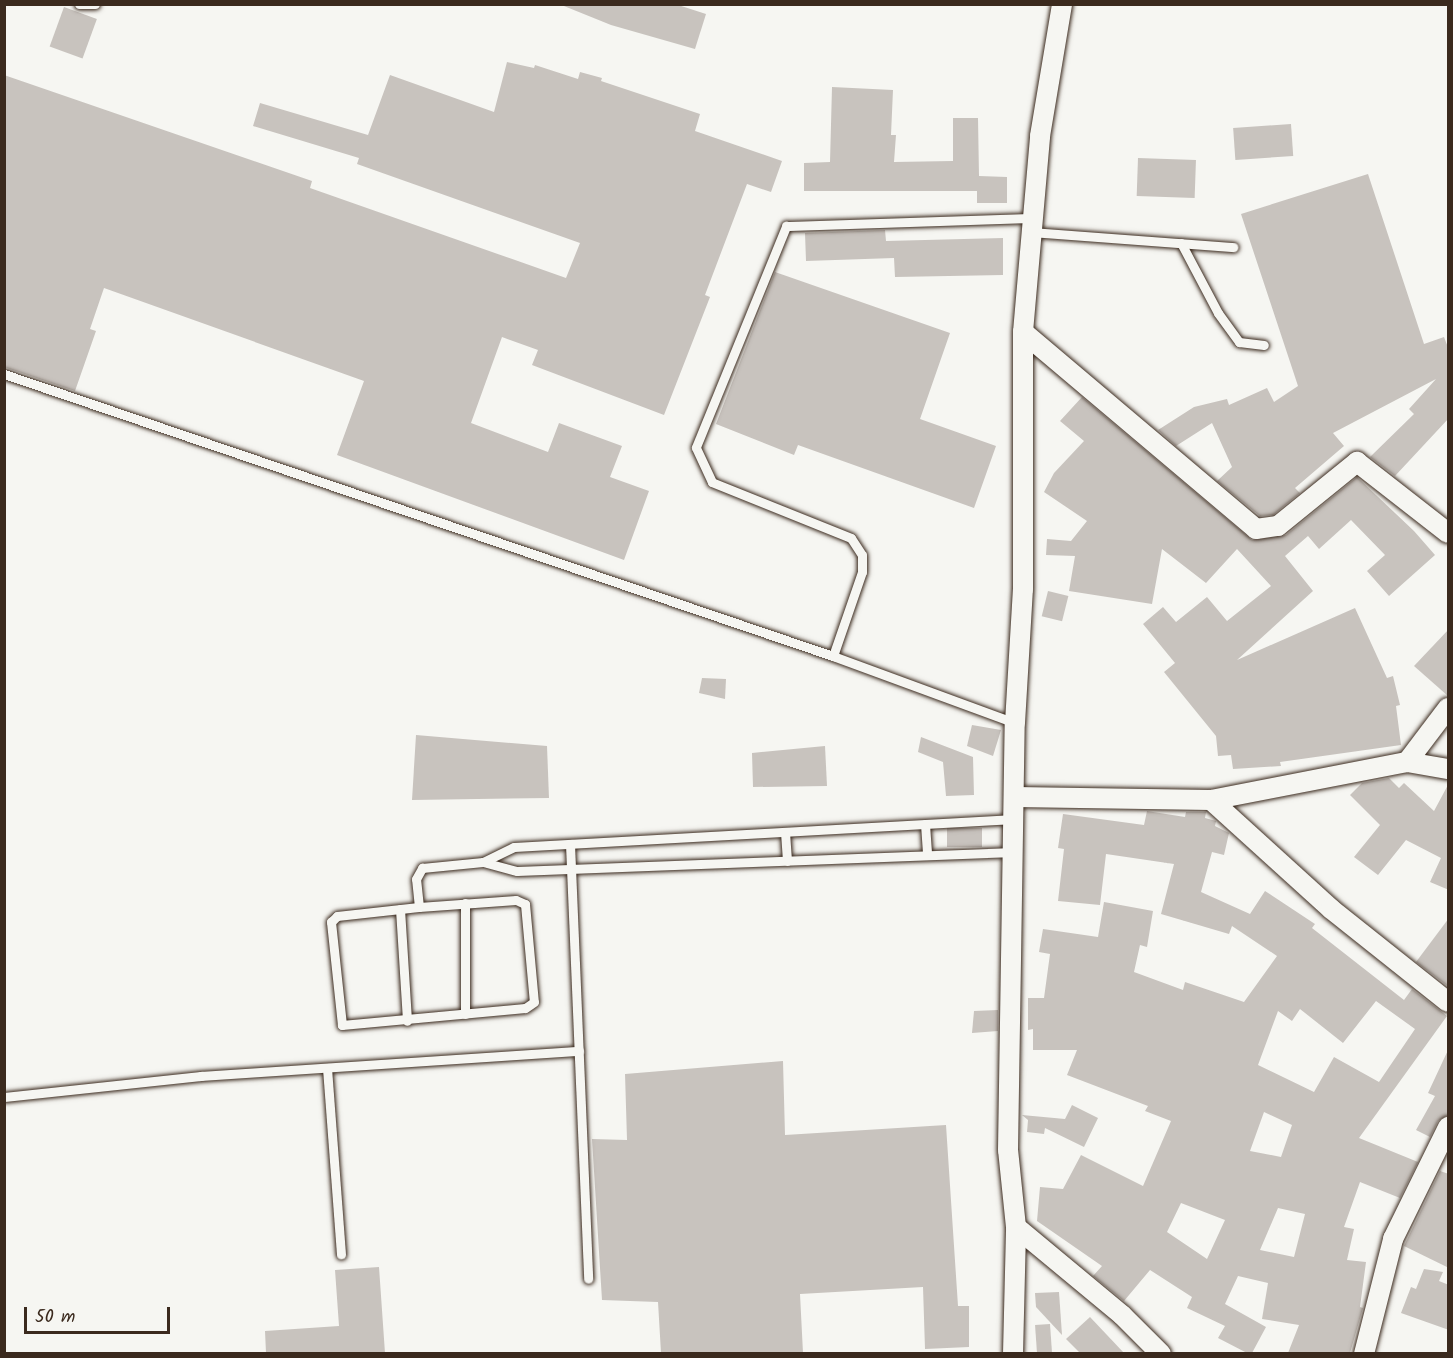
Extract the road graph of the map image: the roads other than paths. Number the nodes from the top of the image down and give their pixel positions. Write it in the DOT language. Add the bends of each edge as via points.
graph roads {
  1 [pos="79,4"];
  2 [pos="96,4"];
  3 [pos="1062,4"];
  4 [pos="1032,225"];
  5 [pos="1181,243"];
  6 [pos="1233,247"];
  7 [pos="1023,332"];
  8 [pos="1264,345"];
  9 [pos="4,374"];
  10 [pos="1449,533"];
  11 [pos="833,656"];
  12 [pos="1449,708"];
  13 [pos="1015,723"];
  14 [pos="1407,762"];
  15 [pos="1449,770"];
  16 [pos="1015,797"];
  17 [pos="1211,800"];
  18 [pos="1015,819"];
  19 [pos="925,824"];
  20 [pos="785,832"];
  21 [pos="570,844"];
  22 [pos="1015,852"];
  23 [pos="927,855"];
  24 [pos="788,861"];
  25 [pos="483,862"];
  26 [pos="571,869"];
  27 [pos="465,903"];
  28 [pos="419,907"];
  29 [pos="400,909"];
  30 [pos="1449,1002"];
  31 [pos="465,1014"];
  32 [pos="407,1020"];
  33 [pos="579,1051"];
  34 [pos="327,1068"];
  35 [pos="4,1097"];
  36 [pos="1449,1127"];
  37 [pos="1016,1227"];
  38 [pos="340,1254"];
  39 [pos="588,1279"];
  40 [pos="1013,1353"];
  41 [pos="1161,1353"];
  42 [pos="1364,1353"];
  1 -- 2 [label="lane"];
  3 -- 4 [label="street" via="1040,136"];
  4 -- 5 [label="lane"];
  4 -- 7 [label="street"];
  4 -- 11 [label="lane" via="786,226 696,447 712,482 850,538 862,555 862,572"];
  5 -- 6 [label="lane"];
  5 -- 8 [label="lane" via="1218,313 1239,342"];
  7 -- 10 [label="street" via="1256,529 1278,526 1357,462"];
  7 -- 13 [label="street" via="1023,589"];
  9 -- 11 [label="lane"];
  11 -- 13 [label="lane"];
  12 -- 14 [label="street"];
  13 -- 16 [label="street"];
  14 -- 15 [label="street"];
  14 -- 17 [label="street"];
  16 -- 17 [label="street"];
  16 -- 18 [label="street"];
  17 -- 30 [label="street" via="1331,909"];
  18 -- 19 [label="lane"];
  18 -- 22 [label="street"];
  19 -- 20 [label="lane"];
  19 -- 23 [label="lane"];
  20 -- 21 [label="lane"];
  20 -- 24 [label="lane"];
  21 -- 25 [label="lane" via="514,847"];
  21 -- 26 [label="lane"];
  22 -- 23 [label="lane"];
  22 -- 37 [label="street" via="1008,1150"];
  23 -- 24 [label="lane"];
  24 -- 26 [label="lane"];
  25 -- 26 [label="lane" via="517,871"];
  25 -- 28 [label="lane" via="423,868 416,879"];
  26 -- 33 [label="lane"];
  27 -- 28 [label="lane"];
  27 -- 31 [label="lane"];
  27 -- 31 [label="lane" via="516,900 525,904 534,1002 525,1008"];
  28 -- 29 [label="lane"];
  29 -- 32 [label="lane"];
  29 -- 32 [label="lane" via="337,916 329,931 342,1025"];
  31 -- 32 [label="lane"];
  33 -- 34 [label="lane"];
  33 -- 39 [label="lane"];
  34 -- 35 [label="lane" via="201,1076"];
  34 -- 38 [label="lane"];
  36 -- 42 [label="street" via="1393,1239"];
  37 -- 40 [label="street"];
  37 -- 41 [label="street" via="1122,1315"];
}
